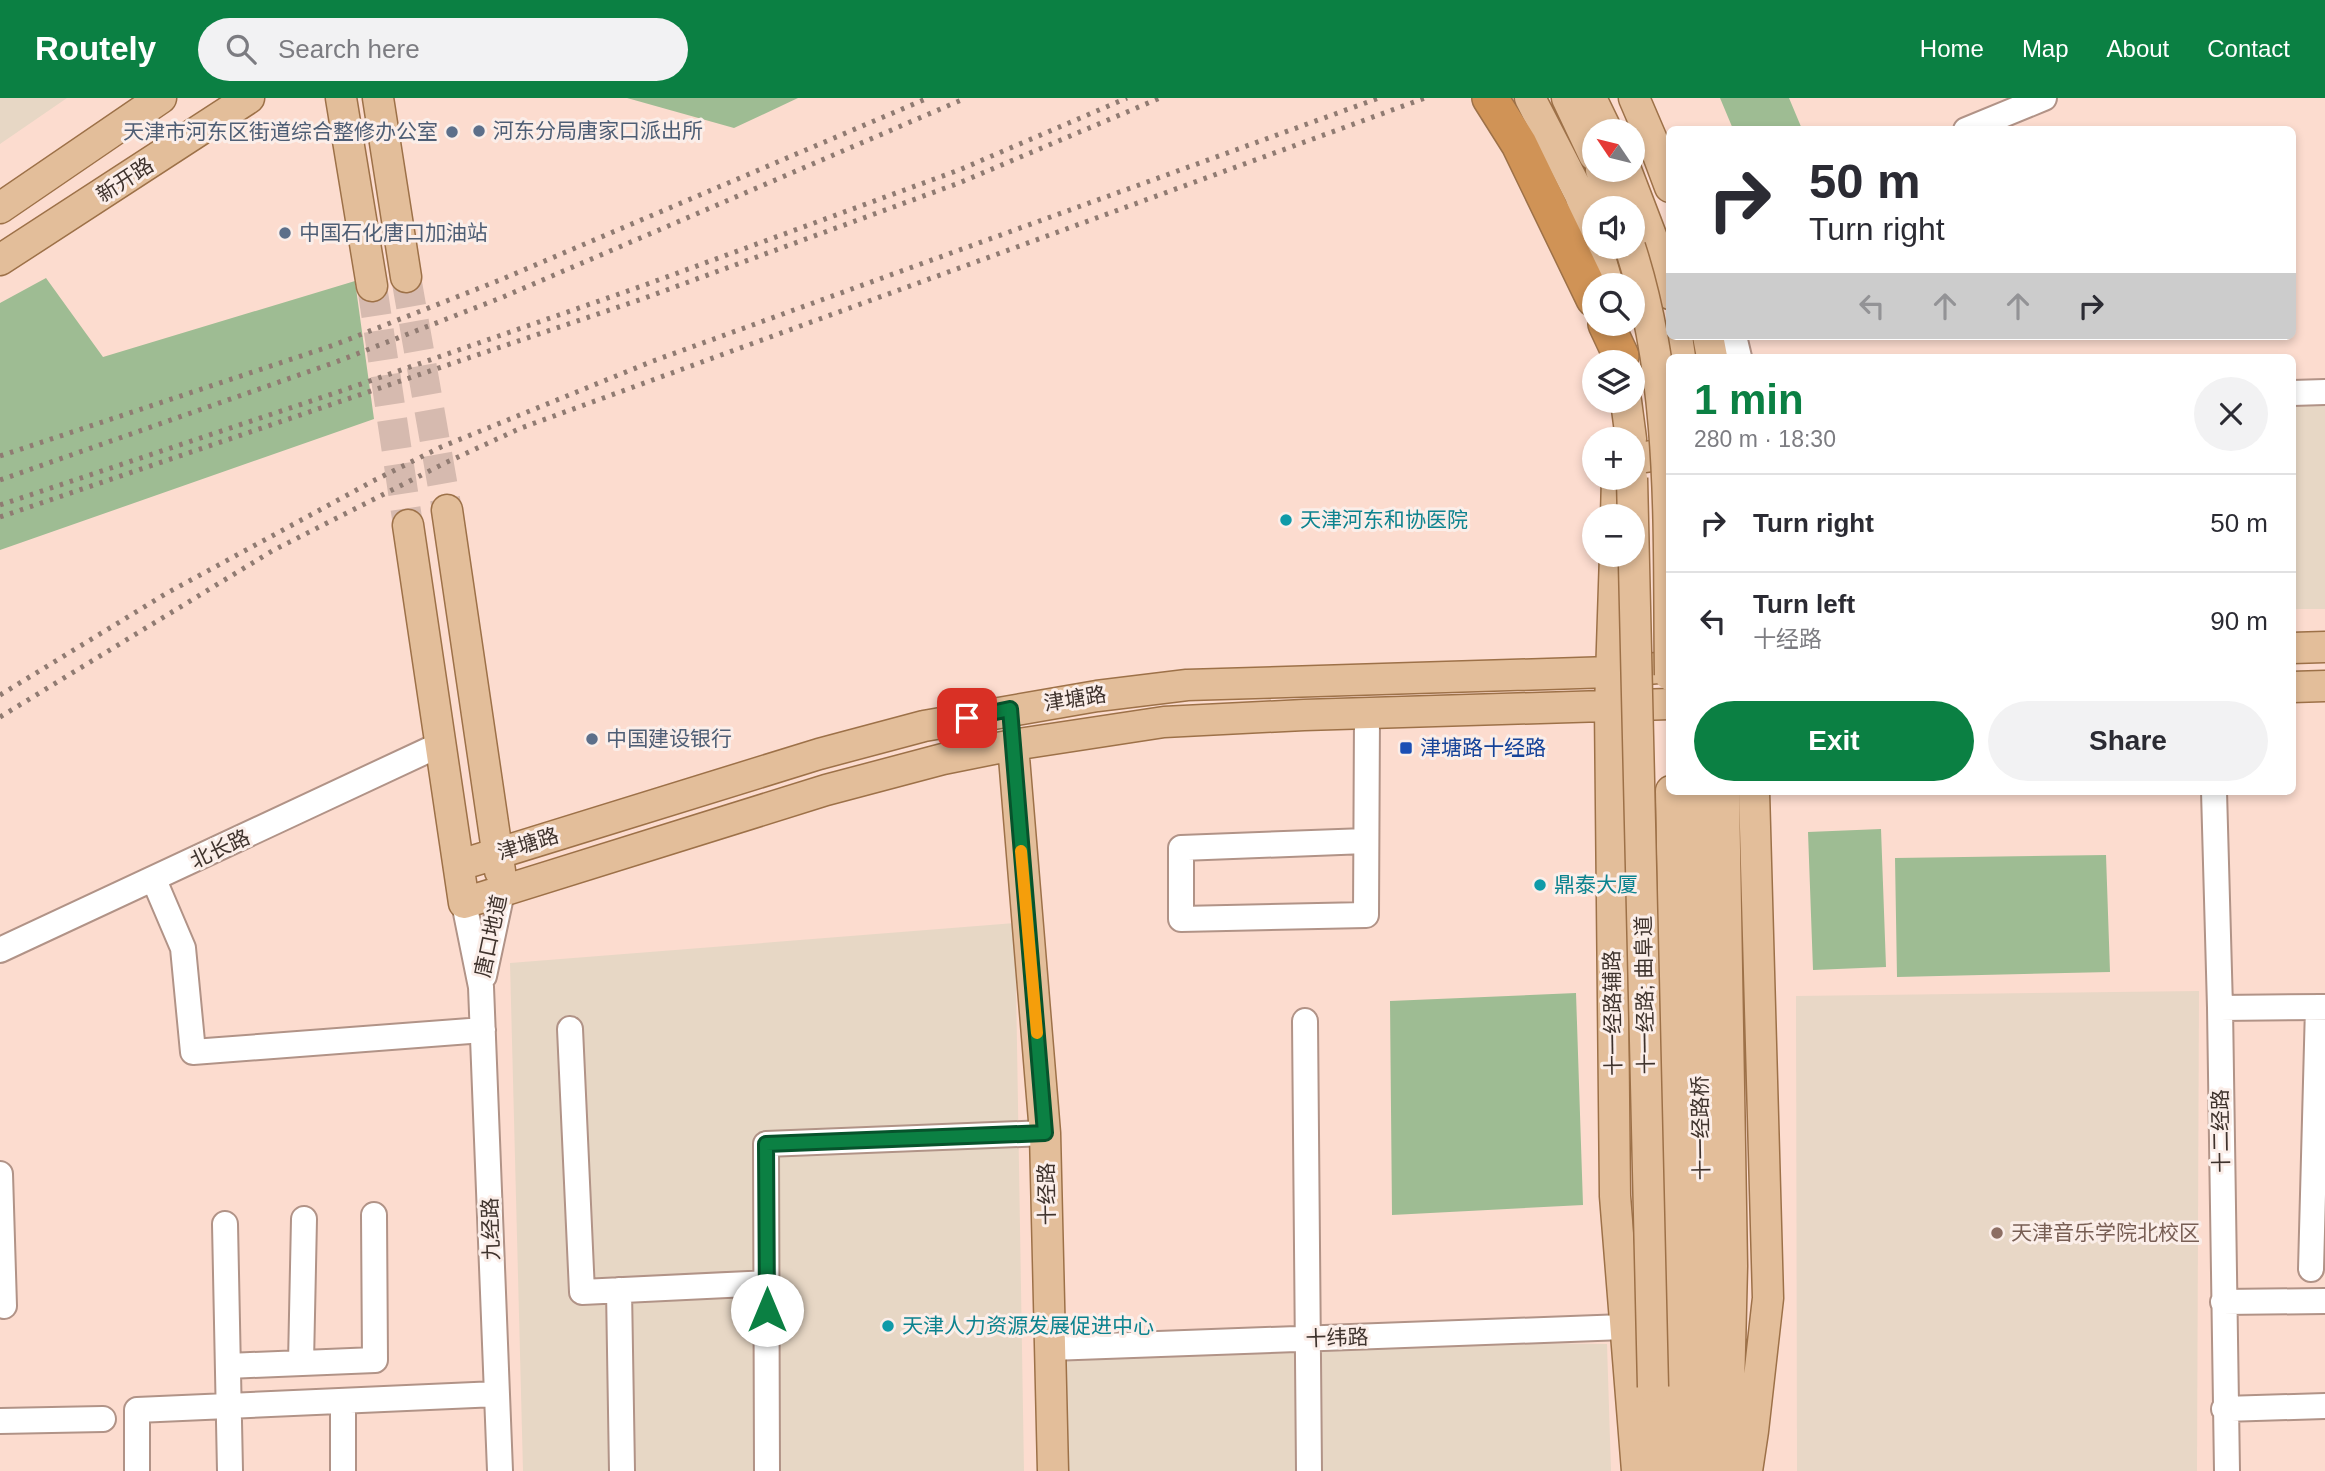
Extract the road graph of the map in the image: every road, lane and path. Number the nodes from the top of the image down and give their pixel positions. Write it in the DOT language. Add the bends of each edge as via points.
graph roads {
  1 [pos="161,98"];
  2 [pos="249,98"];
  3 [pos="341,98"];
  4 [pos="378,98"];
  5 [pos="1490,98"];
  6 [pos="1530,98"];
  7 [pos="1567,98"];
  8 [pos="1591,98"];
  9 [pos="1634,98"];
  10 [pos="2044,98"];
  11 [pos="1601,119"];
  12 [pos="1976,126"];
  13 [pos="1582,130"];
  14 [pos="1666,176"];
  15 [pos="1631,182"];
  16 [pos="1582,201"];
  17 [pos="0,208"];
  18 [pos="1633,259"];
  19 [pos="0,260"];
  20 [pos="1582,274"];
  21 [pos="406,277"];
  22 [pos="1666,280"];
  23 [pos="372,286"];
  24 [pos="2325,392"];
  25 [pos="2296,393"];
  26 [pos="1666,454"];
  27 [pos="1645,457"];
  28 [pos="1666,481"];
  29 [pos="1632,490"];
  30 [pos="447,510"];
  31 [pos="408,526"];
  32 [pos="1615,567"];
  33 [pos="2325,647"];
  34 [pos="2296,648"];
  35 [pos="1666,667"];
  36 [pos="1611,672"];
  37 [pos="2325,686"];
  38 [pos="2296,687"];
  39 [pos="1666,704"];
  40 [pos="1610,707"];
  41 [pos="1010,709"];
  42 [pos="1367,715"];
  43 [pos="439,745"];
  44 [pos="1013,745"];
  45 [pos="1671,795"];
  46 [pos="1695,795"];
  47 [pos="1724,795"];
  48 [pos="1754,795"];
  49 [pos="2214,795"];
  50 [pos="1366,841"];
  51 [pos="498,853"];
  52 [pos="460,865"];
  53 [pos="154,880"];
  54 [pos="502,892"];
  55 [pos="464,903"];
  56 [pos="0,950"];
  57 [pos="481,987"];
  58 [pos="2322,1007"];
  59 [pos="2220,1008"];
  60 [pos="1305,1021"];
  61 [pos="570,1028"];
  62 [pos="483,1030"];
  63 [pos="1045,1133"];
  64 [pos="0,1174"];
  65 [pos="374,1215"];
  66 [pos="304,1219"];
  67 [pos="225,1224"];
  68 [pos="2311,1269"];
  69 [pos="766,1283"];
  70 [pos="619,1290"];
  71 [pos="2325,1301"];
  72 [pos="2223,1303"];
  73 [pos="4,1306"];
  74 [pos="1624,1327"];
  75 [pos="1307,1340"];
  76 [pos="1050,1348"];
  77 [pos="375,1360"];
  78 [pos="302,1363"];
  79 [pos="228,1366"];
  80 [pos="497,1394"];
  81 [pos="376,1399"];
  82 [pos="343,1401"];
  83 [pos="229,1406"];
  84 [pos="2325,1406"];
  85 [pos="2224,1409"];
  86 [pos="103,1419"];
  87 [pos="0,1421"];
  88 [pos="1694,1469"];
  89 [pos="138,1471"];
  90 [pos="230,1471"];
  91 [pos="343,1471"];
  92 [pos="500,1471"];
  93 [pos="622,1471"];
  94 [pos="767,1471"];
  95 [pos="1053,1471"];
  96 [pos="1309,1471"];
  97 [pos="1637,1471"];
  98 [pos="1747,1471"];
  99 [pos="2227,1471"];
  1 -- 17 [label="main road"];
  2 -- 19 [label="main road, 新开路"];
  3 -- 23 [label="main road"];
  4 -- 21 [label="main road"];
  5 -- 20 [label="highway" via="1519,144"];
  6 -- 16 [label="main road"];
  7 -- 13 [label="main road"];
  8 -- 11 [label="main road"];
  9 -- 14 [label="main road"];
  10 -- 12 [label="street"];
  15 -- 22 [label="main road"];
  18 -- 28 [label="main road, bridge" via="1651,326 1665,432"];
  24 -- 25 [label="street"];
  26 -- 27 [label="main road"];
  29 -- 88 [label="main road, 十一经路; 曲阜道, bridge" via="1653,1387"];
  30 -- 51 [label="main road, 唐口地道"];
  31 -- 43 [label="main road, 唐口地道"];
  32 -- 36 [label="main road, 十一经路辅路"];
  33 -- 34 [label="main road"];
  35 -- 36 [label="main road, 津塘路"];
  36 -- 40 [label="main road, 十一经路辅路"];
  36 -- 41 [label="main road, 津塘路" via="1187,685"];
  37 -- 38 [label="main road"];
  39 -- 40 [label="main road, 津塘路"];
  40 -- 42 [label="main road, 津塘路"];
  40 -- 74 [label="main road, 十一经路辅路" via="1615,1196"];
  41 -- 44 [label="street, 十经路"];
  41 -- 51 [label="main road, 津塘路" via="819,754"];
  42 -- 44 [label="main road, 津塘路" via="1164,722"];
  42 -- 50 [label="street"];
  43 -- 52 [label="main road, 唐口地道"];
  43 -- 53 [label="street, 北长路"];
  44 -- 54 [label="main road, 津塘路" via="827,789"];
  44 -- 63 [label="main road, 十经路"];
  45 -- 88 [label="main road, 十一经路桥"];
  46 -- 88 [label="main road, 十一经路桥"];
  47 -- 88 [label="main road, 十一经路桥" via="1729,1432"];
  48 -- 98 [label="main road" via="1768,1297"];
  49 -- 59 [label="street, 十二经路"];
  50 -- 50 [label="street" via="1366,915 1181,919 1181,848"];
  51 -- 52 [label="main road, 津塘路"];
  51 -- 54 [label="main road, 唐口地道"];
  52 -- 55 [label="main road, 唐口地道"];
  53 -- 56 [label="street, 北长路"];
  53 -- 62 [label="street" via="183,948 193,1052"];
  54 -- 55 [label="main road, 津塘路"];
  54 -- 57 [label="street, 唐口地道"];
  55 -- 57 [label="street, 唐口地道"];
  57 -- 62 [label="street, 九经路"];
  58 -- 59 [label="street"];
  58 -- 68 [label="street"];
  59 -- 72 [label="street, 十二经路"];
  60 -- 75 [label="street"];
  61 -- 70 [label="street" via="582,1292"];
  62 -- 80 [label="street, 九经路"];
  63 -- 69 [label="street" via="766,1144"];
  63 -- 76 [label="main road, 十经路"];
  64 -- 73 [label="street"];
  65 -- 77 [label="street"];
  66 -- 78 [label="street"];
  67 -- 79 [label="street"];
  69 -- 70 [label="street"];
  69 -- 94 [label="street"];
  70 -- 93 [label="street"];
  71 -- 72 [label="street"];
  72 -- 85 [label="street, 十二经路"];
  74 -- 75 [label="street, 十纬路"];
  74 -- 97 [label="main road, 十一经路辅路"];
  75 -- 76 [label="street, 十纬路"];
  75 -- 96 [label="street"];
  76 -- 95 [label="main road, 十经路"];
  77 -- 78 [label="street"];
  77 -- 81 [label="street"];
  78 -- 79 [label="street"];
  79 -- 83 [label="street"];
  80 -- 81 [label="street"];
  80 -- 92 [label="street, 九经路"];
  81 -- 82 [label="street"];
  82 -- 83 [label="street"];
  82 -- 91 [label="street"];
  83 -- 89 [label="street" via="137,1410"];
  83 -- 90 [label="street"];
  84 -- 85 [label="street"];
  85 -- 99 [label="street, 十二经路"];
  86 -- 87 [label="street"];
}
